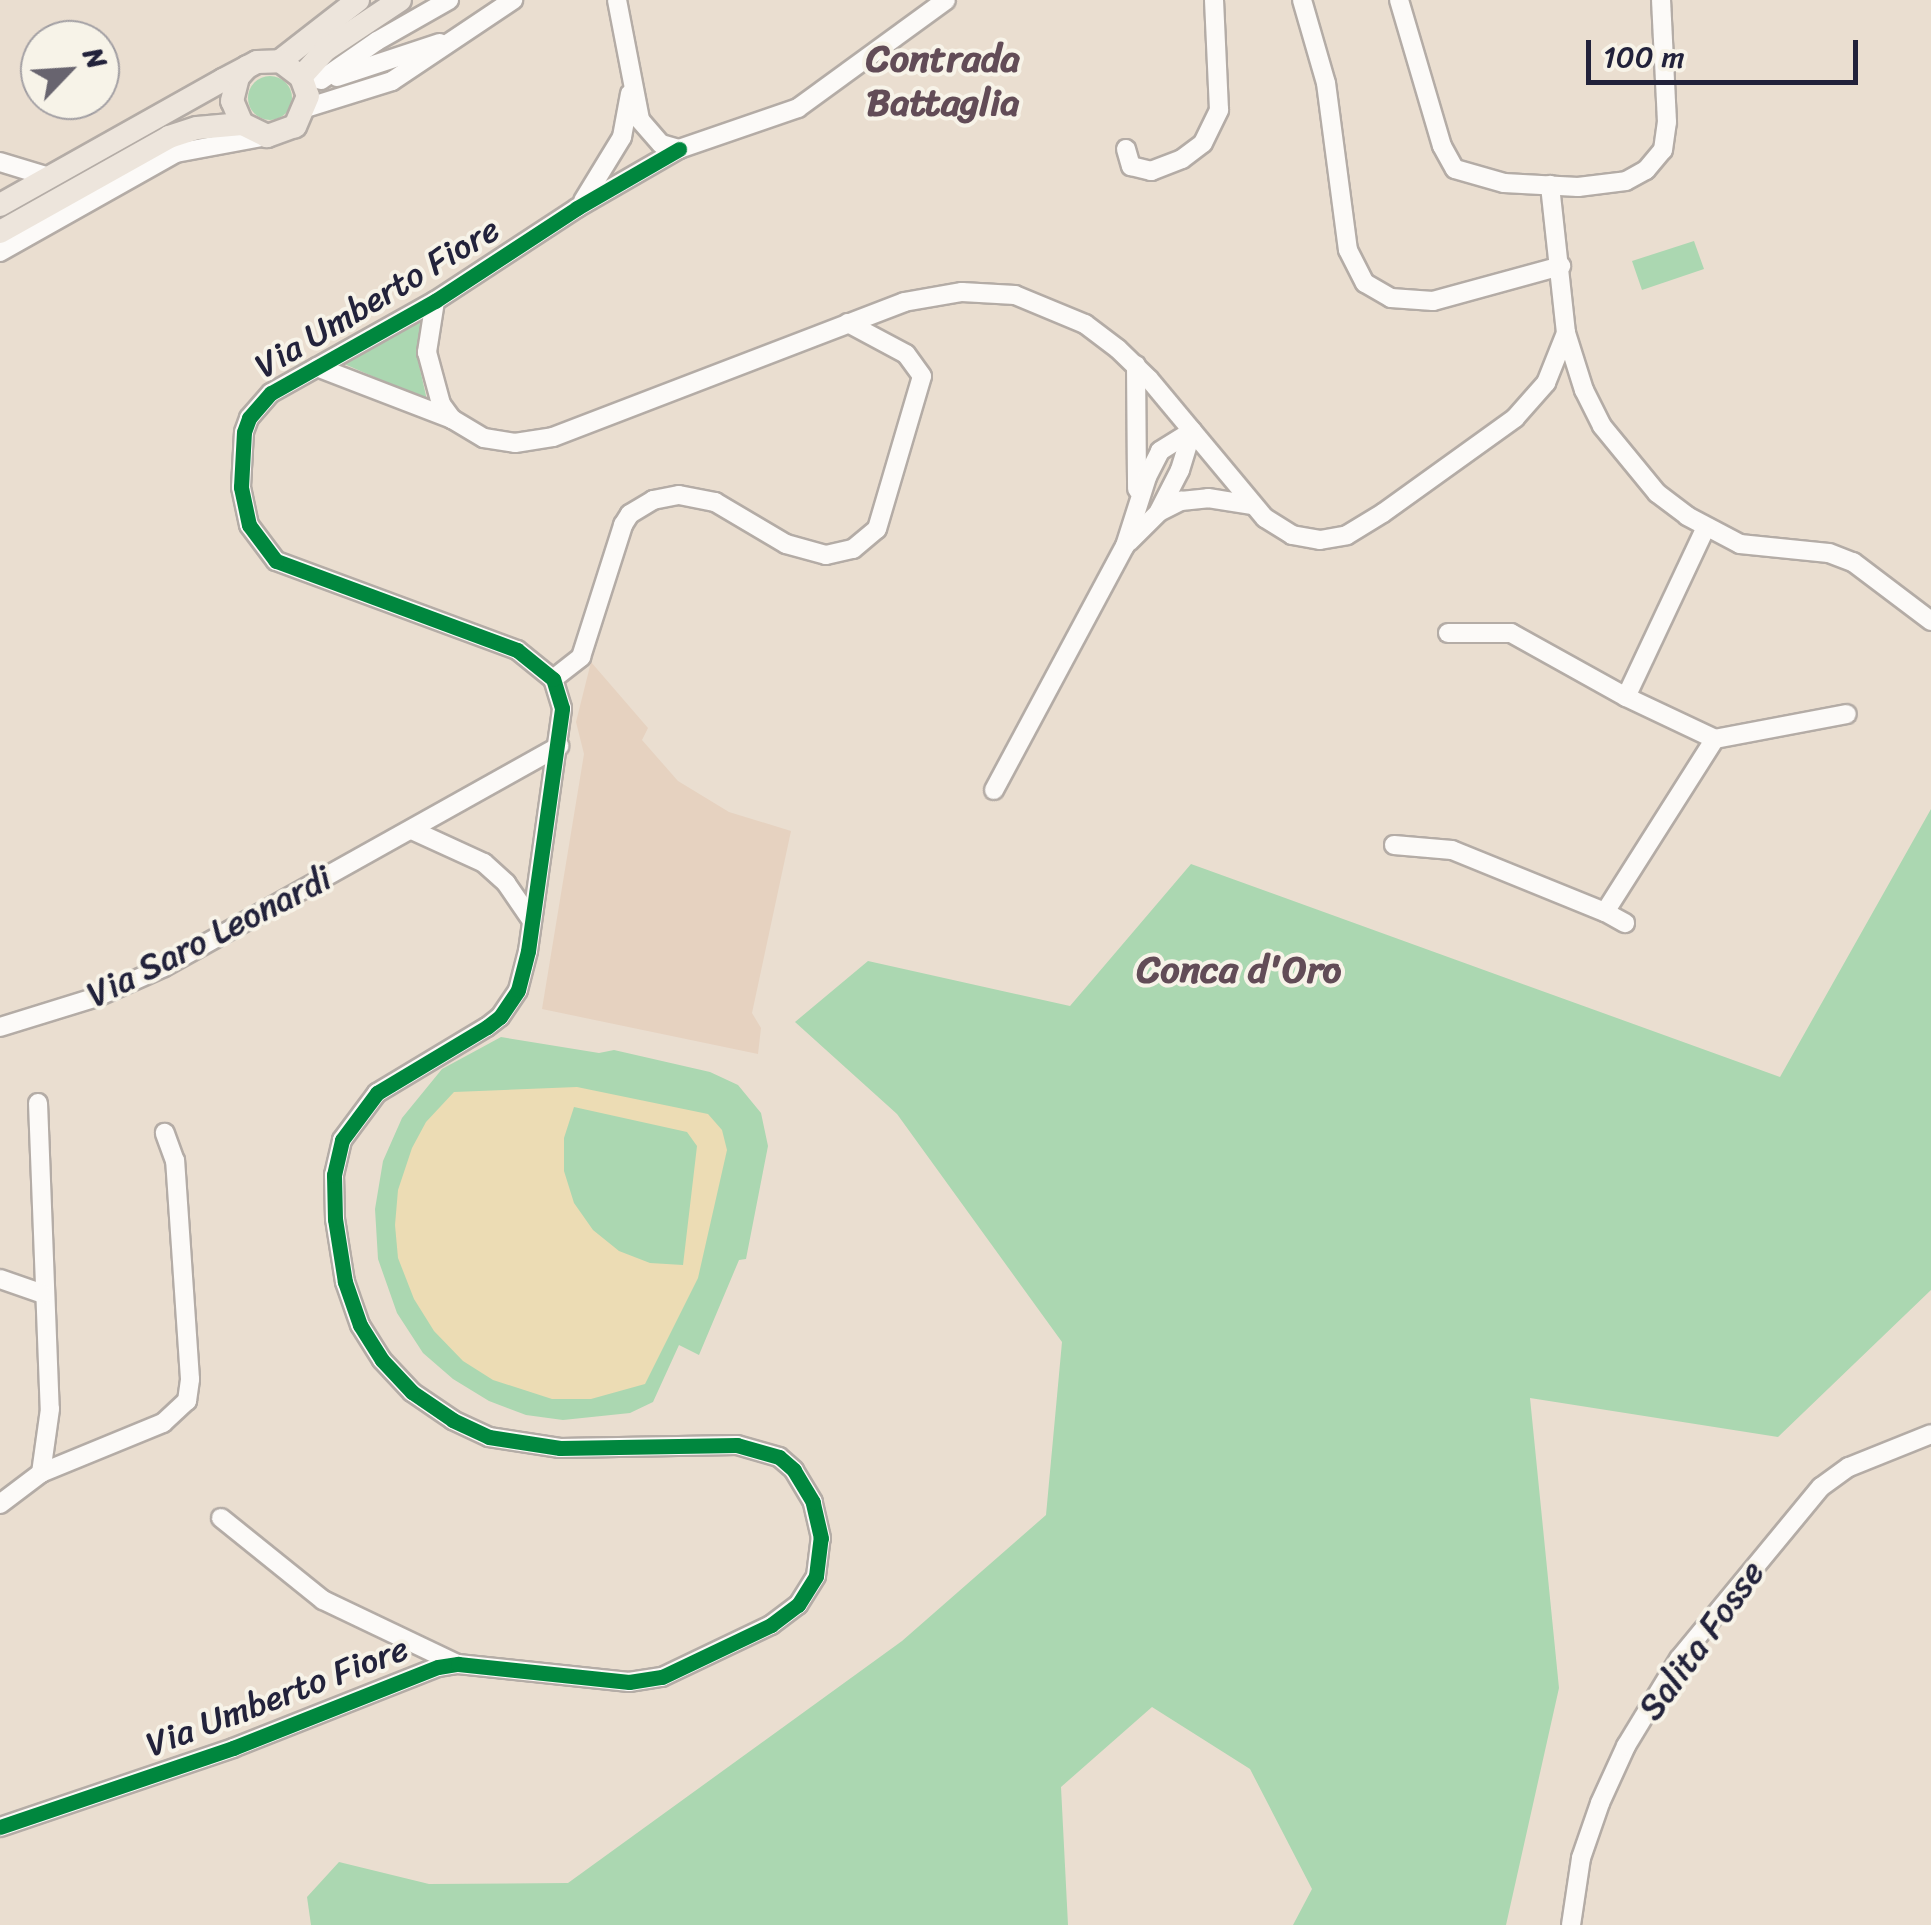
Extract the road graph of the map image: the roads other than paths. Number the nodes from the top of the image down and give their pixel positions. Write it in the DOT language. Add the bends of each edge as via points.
graph roads {
  1 [pos="358,0"];
  2 [pos="400,0"];
  3 [pos="448,0"];
  4 [pos="513,0"];
  5 [pos="617,0"];
  6 [pos="946,0"];
  7 [pos="1214,0"];
  8 [pos="1302,0"];
  9 [pos="1399,0"];
  10 [pos="1662,0"];
  11 [pos="389,37"];
  12 [pos="446,42"];
  13 [pos="280,61"];
  14 [pos="374,64"];
  15 [pos="247,67"];
  16 [pos="631,88"];
  17 [pos="312,90"];
  18 [pos="242,124"];
  19 [pos="268,136"];
  20 [pos="679,149"];
  21 [pos="1126,149"];
  22 [pos="0,162"];
  23 [pos="49,178"];
  24 [pos="1550,186"];
  25 [pos="0,205"];
  26 [pos="577,208"];
  27 [pos="0,232"];
  28 [pos="0,252"];
  29 [pos="1561,266"];
  30 [pos="435,301"];
  31 [pos="848,322"];
  32 [pos="1566,333"];
  33 [pos="1136,365"];
  34 [pos="316,367"];
  35 [pos="452,418"];
  36 [pos="1192,432"];
  37 [pos="1252,505"];
  38 [pos="1137,506"];
  39 [pos="1159,512"];
  40 [pos="1706,527"];
  41 [pos="1125,546"];
  42 [pos="1931,621"];
  43 [pos="1448,633"];
  44 [pos="554,679"];
  45 [pos="1626,697"];
  46 [pos="1846,714"];
  47 [pos="1715,738"];
  48 [pos="558,746"];
  49 [pos="994,790"];
  50 [pos="412,830"];
  51 [pos="1394,845"];
  52 [pos="1605,912"];
  53 [pos="532,921"];
  54 [pos="1625,923"];
  55 [pos="0,1027"];
  56 [pos="38,1103"];
  57 [pos="165,1133"];
  58 [pos="0,1279"];
  59 [pos="43,1294"];
  60 [pos="1931,1434"];
  61 [pos="41,1473"];
  62 [pos="0,1504"];
  63 [pos="221,1518"];
  64 [pos="458,1664"];
  65 [pos="0,1827"];
  66 [pos="1571,1925"];
  1 -- 13 [label="main road"];
  2 -- 17 [label="main road" via="326,50"];
  3 -- 11 [label="street"];
  4 -- 12 [label="street"];
  5 -- 16 [label="street"];
  6 -- 20 [label="street, Via Umberto Fiore" via="798,108"];
  7 -- 21 [label="street" via="1219,110 1203,143 1150,171 1131,166"];
  8 -- 29 [label="street" via="1326,83 1348,250 1365,283 1391,298 1433,300"];
  9 -- 24 [label="street" via="1450,163 1480,179"];
  10 -- 24 [label="street" via="1668,122 1659,157 1616,184"];
  11 -- 14 [label="street"];
  11 -- 17 [label="street"];
  12 -- 14 [label="street"];
  12 -- 17 [label="street" via="392,81"];
  13 -- 15 [label="main road"];
  13 -- 17 [label="main road"];
  14 -- 17 [label="street" via="361,84"];
  15 -- 18 [label="main road" via="232,101"];
  15 -- 23 [label="main road"];
  16 -- 20 [label="street" via="645,129 660,144"];
  16 -- 26 [label="street, Via Umberto Fiore" via="622,137"];
  17 -- 19 [label="main road" via="295,126"];
  18 -- 19 [label="main road"];
  18 -- 27 [label="main road" via="170,136"];
  19 -- 28 [label="street" via="176,153"];
  20 -- 26 [label="street, Via Umberto Fiore"];
  22 -- 23 [label="street"];
  23 -- 25 [label="main road"];
  24 -- 29 [label="street"];
  26 -- 30 [label="street, Via Umberto Fiore"];
  29 -- 32 [label="street"];
  30 -- 34 [label="street, Via Umberto Fiore"];
  30 -- 35 [label="street" via="428,368"];
  31 -- 33 [label="street" via="920,297 1000,293 1085,324"];
  31 -- 35 [label="street" via="534,442 484,438"];
  31 -- 44 [label="street" via="906,354 922,376 877,529 854,549 826,556 797,549 716,502 653,500 623,526 590,640"];
  32 -- 37 [label="street" via="1554,368 1527,408 1364,525 1334,539 1305,539 1278,528"];
  32 -- 40 [label="street" via="1584,390 1612,442 1657,492"];
  33 -- 36 [label="street"];
  33 -- 38 [label="street"];
  34 -- 35 [label="street"];
  34 -- 44 [label="street, Via Umberto Fiore" via="271,393 244,432 245,512 264,550 290,569 517,650"];
  36 -- 37 [label="street"];
  36 -- 38 [label="street" via="1160,451"];
  36 -- 39 [label="street"];
  37 -- 39 [label="street" via="1194,498"];
  38 -- 41 [label="street"];
  39 -- 41 [label="street"];
  40 -- 42 [label="street" via="1757,549 1841,556"];
  40 -- 45 [label="street"];
  41 -- 49 [label="street"];
  43 -- 45 [label="street" via="1511,633"];
  44 -- 48 [label="street, Via Umberto Fiore" via="562,708"];
  45 -- 47 [label="street"];
  46 -- 47 [label="street"];
  47 -- 52 [label="street"];
  48 -- 50 [label="street, Via Saro Leonardi"];
  48 -- 53 [label="street, Via Umberto Fiore"];
  50 -- 53 [label="street" via="496,872"];
  50 -- 55 [label="street, Via Saro Leonardi" via="164,967 97,997"];
  51 -- 52 [label="street" via="1452,850"];
  52 -- 54 [label="street"];
  53 -- 64 [label="street, Via Umberto Fiore" via="518,990 500,1018 377,1093 342,1140 335,1219 360,1325 412,1392 490,1437 560,1448 737,1445 778,1457 814,1502 821,1556 808,1592 785,1616 662,1677 612,1681"];
  56 -- 59 [label="street"];
  57 -- 61 [label="street" via="175,1161 187,1402 163,1423"];
  58 -- 59 [label="street"];
  59 -- 61 [label="street" via="50,1409"];
  60 -- 66 [label="street, Salita Fosse" via="1848,1467 1821,1487 1679,1658 1600,1804 1581,1858"];
  61 -- 62 [label="street"];
  63 -- 64 [label="street" via="323,1600"];
  64 -- 65 [label="street, Via Umberto Fiore"];
}
